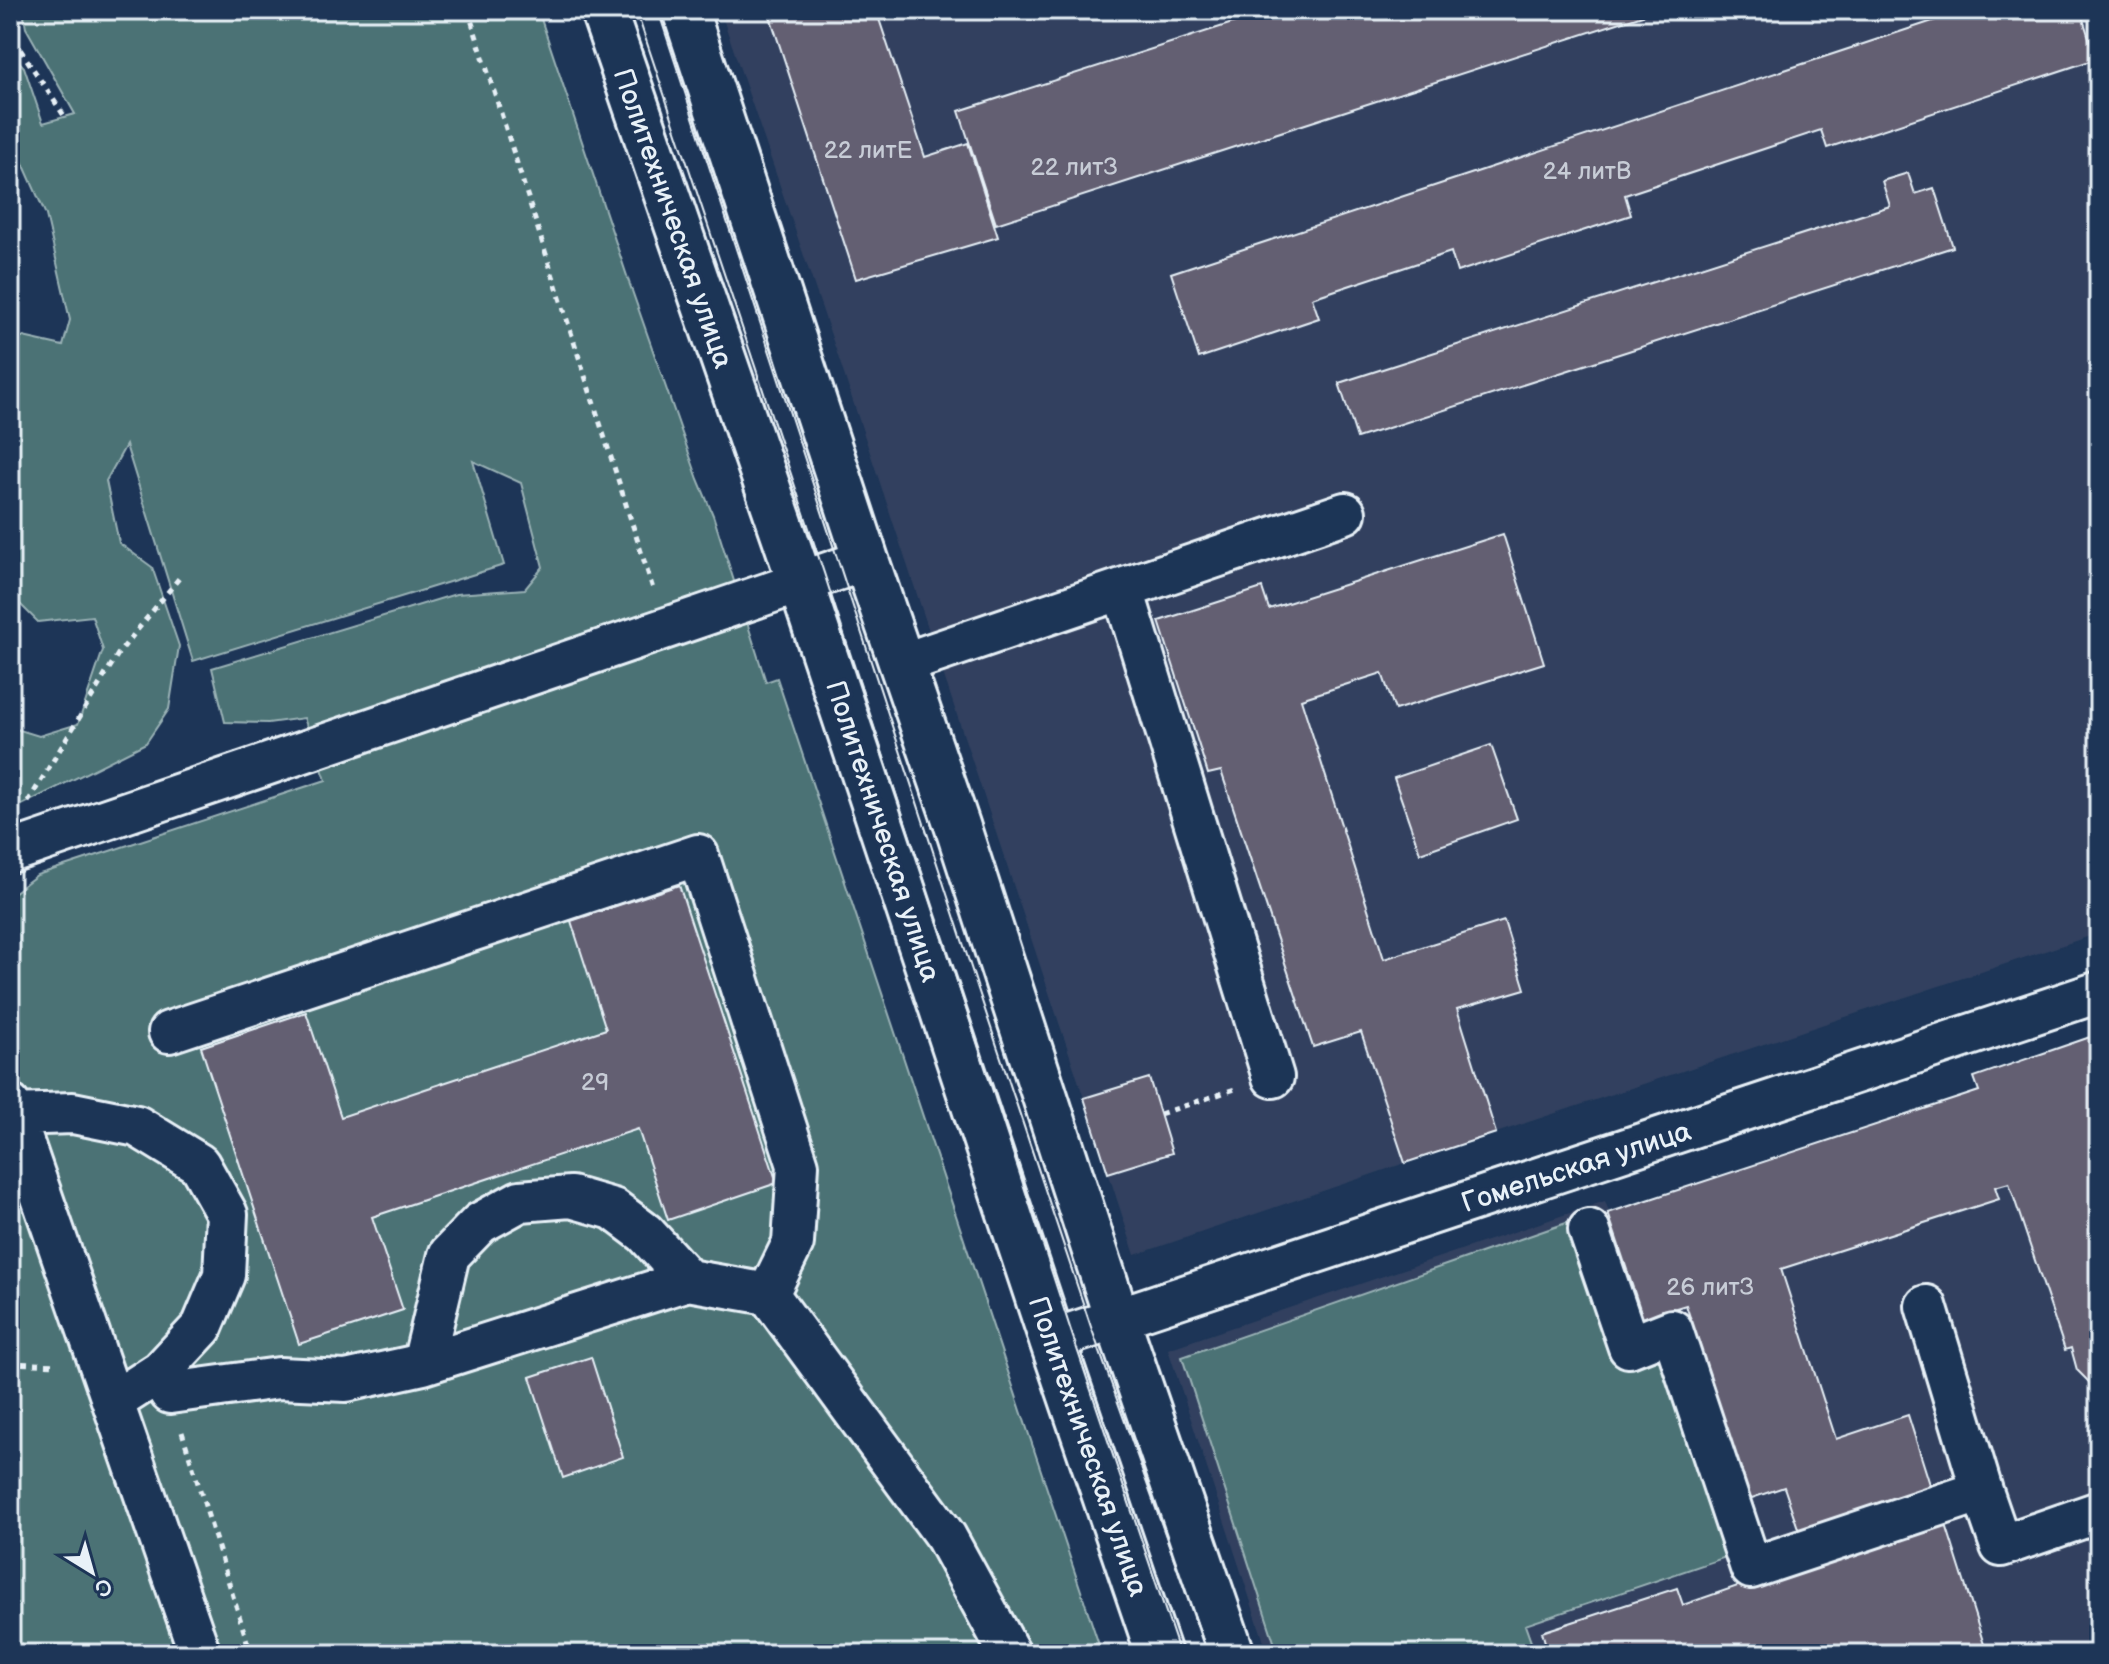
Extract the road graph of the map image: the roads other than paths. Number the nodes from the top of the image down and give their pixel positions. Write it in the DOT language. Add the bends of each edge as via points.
graph roads {
  1 [pos="603,10"];
  2 [pos="685,10"];
  3 [pos="1345,513"];
  4 [pos="866,560"];
  5 [pos="800,581"];
  6 [pos="1123,590"];
  7 [pos="902,664"];
  8 [pos="10,852"];
  9 [pos="2099,992"];
  10 [pos="169,1032"];
  11 [pos="1273,1077"];
  12 [pos="12,1110"];
  13 [pos="1589,1230"];
  14 [pos="688,1280"];
  15 [pos="768,1294"];
  16 [pos="1926,1306"];
  17 [pos="1117,1319"];
  18 [pos="1052,1340"];
  19 [pos="423,1364"];
  20 [pos="170,1393"];
  21 [pos="113,1402"];
  22 [pos="1982,1491"];
  23 [pos="2099,1512"];
  24 [pos="200,1654"];
  25 [pos="1010,1654"];
  26 [pos="1159,1654"];
  27 [pos="1232,1654"];
  1 -- 5 [label="main road, Политехническая улица"];
  2 -- 4 [label="main road"];
  3 -- 6 [label="street"];
  4 -- 5 [label="street"];
  4 -- 7 [label="main road"];
  5 -- 8 [label="street"];
  5 -- 18 [label="main road, Политехническая улица"];
  6 -- 7 [label="street"];
  6 -- 11 [label="street"];
  7 -- 17 [label="main road"];
  9 -- 17 [label="street, Гомельская улица"];
  10 -- 15 [label="street" via="698,855 798,1165 793,1243"];
  12 -- 21 [label="street"];
  12 -- 21 [label="street" via="73,1113 137,1126 199,1164 227,1214 224,1275 202,1327 161,1371"];
  13 -- 22 [label="street" via="1629,1347 1672,1330 1751,1568"];
  14 -- 15 [label="street"];
  14 -- 19 [label="street"];
  14 -- 19 [label="street" via="645,1233 613,1209 571,1197 520,1201 480,1223 449,1255"];
  15 -- 25 [label="street" via="946,1537"];
  16 -- 22 [label="street"];
  17 -- 18 [label="street, Гомельская улица"];
  17 -- 27 [label="main road"];
  18 -- 26 [label="main road, Политехническая улица"];
  19 -- 20 [label="street" via="346,1381 279,1378"];
  21 -- 24 [label="street"];
  22 -- 23 [label="street" via="2001,1546"];
}
